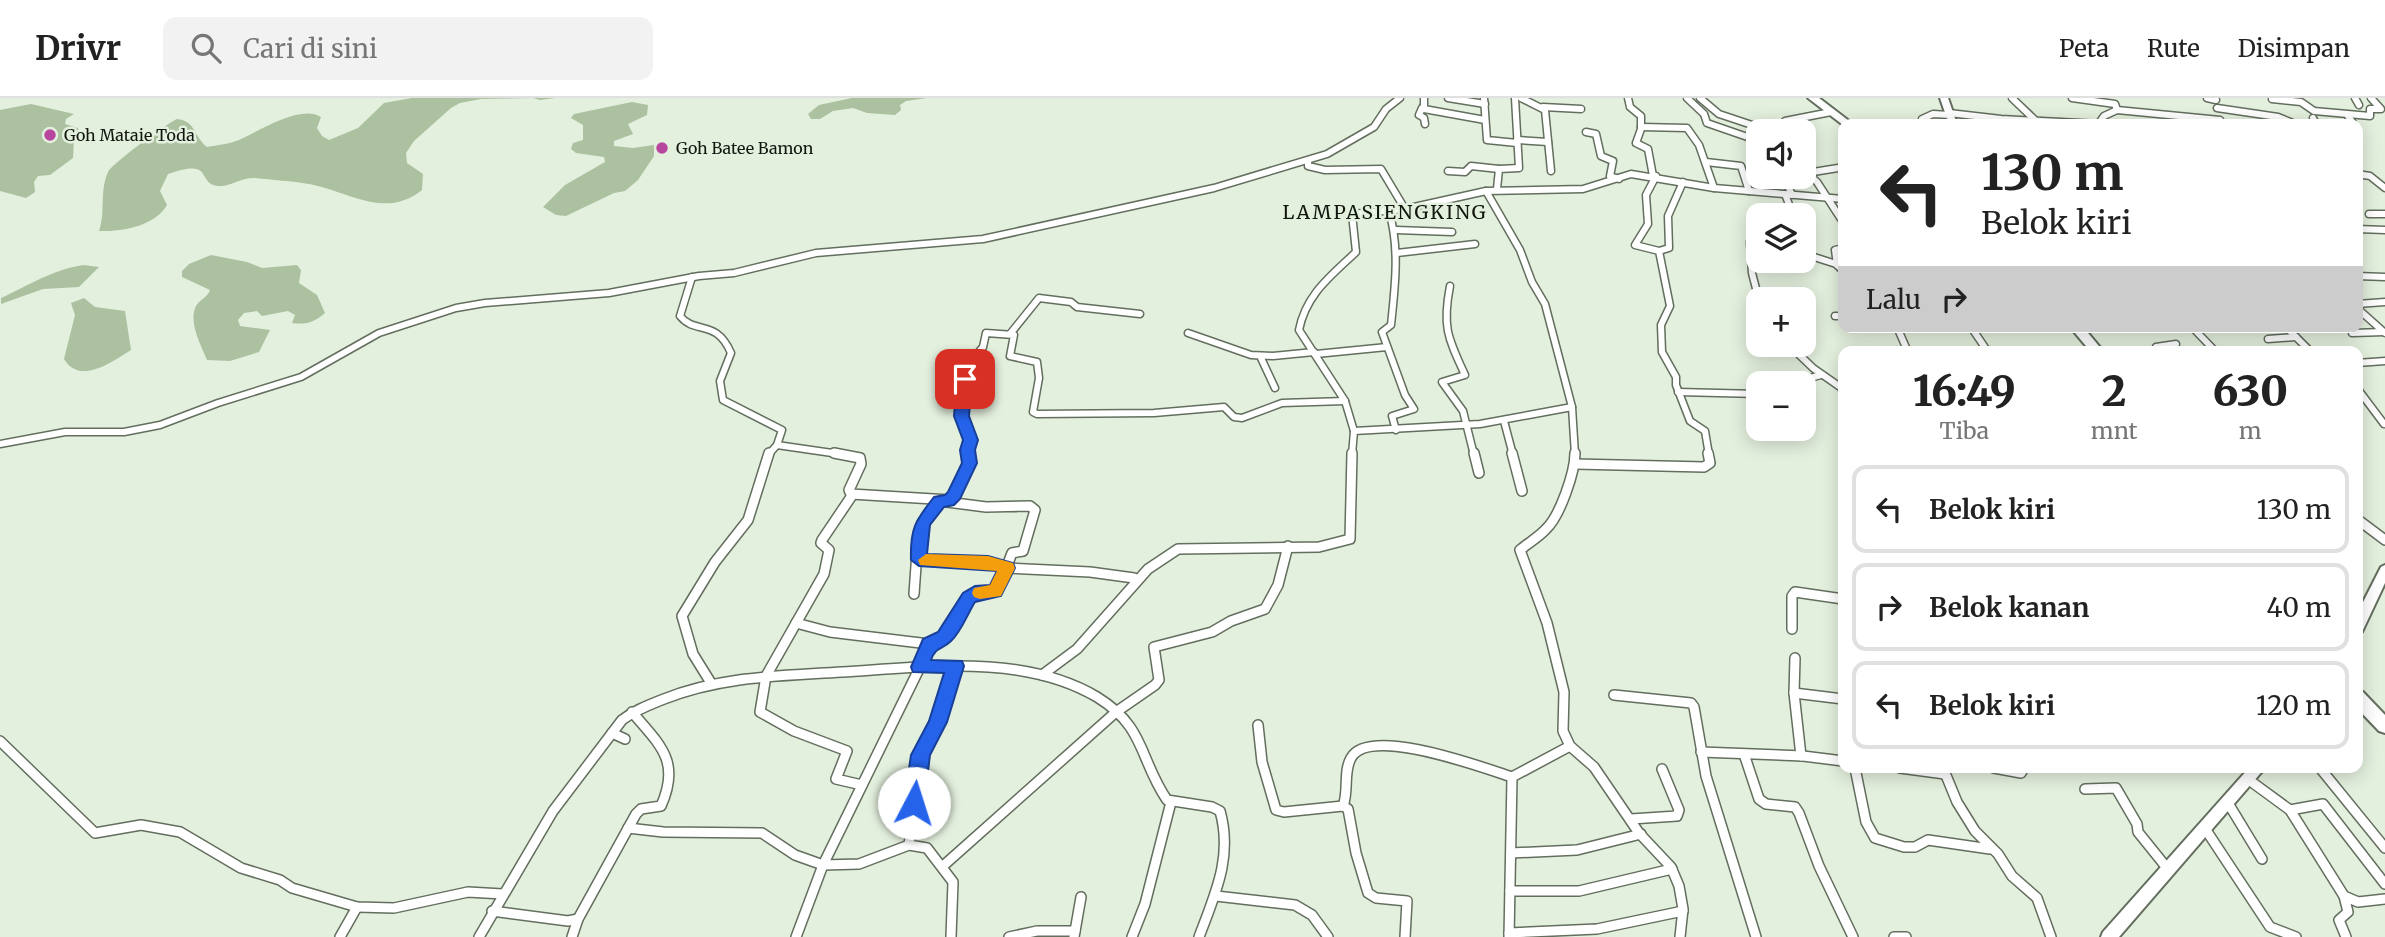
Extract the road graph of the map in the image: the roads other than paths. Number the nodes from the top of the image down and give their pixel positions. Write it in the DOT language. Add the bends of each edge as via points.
graph roads {
  1 [pos="1400,98"];
  2 [pos="1424,98"];
  3 [pos="1448,98"];
  4 [pos="1515,98"];
  5 [pos="1521,98"];
  6 [pos="1628,98"];
  7 [pos="1813,98"];
  8 [pos="1944,98"];
  9 [pos="2012,98"];
  10 [pos="2071,98"];
  11 [pos="2207,98"];
  12 [pos="2271,98"];
  13 [pos="2355,98"];
  14 [pos="2371,98"];
  15 [pos="2216,99"];
  16 [pos="1689,100"];
  17 [pos="1701,100"];
  18 [pos="1485,101"];
  19 [pos="2359,105"];
  20 [pos="1543,107"];
  21 [pos="2217,107"];
  22 [pos="1422,108"];
  23 [pos="1581,109"];
  24 [pos="1997,110"];
  25 [pos="2117,110"];
  26 [pos="1831,111"];
  27 [pos="1719,114"];
  28 [pos="2348,116"];
  29 [pos="2278,117"];
  30 [pos="1705,118"];
  31 [pos="1950,118"];
  32 [pos="1794,119"];
  33 [pos="1841,119"];
  34 [pos="1922,119"];
  35 [pos="2001,119"];
  36 [pos="2034,119"];
  37 [pos="2102,119"];
  38 [pos="2196,119"];
  39 [pos="2221,119"];
  40 [pos="2283,119"];
  41 [pos="2350,119"];
  42 [pos="1485,120"];
  43 [pos="1746,123"];
  44 [pos="1424,124"];
  45 [pos="1641,127"];
  46 [pos="1586,132"];
  47 [pos="1746,136"];
  48 [pos="1517,141"];
  49 [pos="1548,142"];
  50 [pos="1481,157"];
  51 [pos="1308,162"];
  52 [pos="1706,162"];
  53 [pos="1482,167"];
  54 [pos="1838,168"];
  55 [pos="1499,169"];
  56 [pos="1448,171"];
  57 [pos="1551,171"];
  58 [pos="2363,175"];
  59 [pos="1655,176"];
  60 [pos="1620,179"];
  61 [pos="1683,182"];
  62 [pos="1714,188"];
  63 [pos="2385,188"];
  64 [pos="1497,189"];
  65 [pos="1787,189"];
  66 [pos="1486,191"];
  67 [pos="1749,191"];
  68 [pos="1789,195"];
  69 [pos="1825,198"];
  70 [pos="1838,199"];
  71 [pos="1791,203"];
  72 [pos="1405,209"];
  73 [pos="1389,211"];
  74 [pos="2370,214"];
  75 [pos="2385,214"];
  76 [pos="1838,215"];
  77 [pos="2363,229"];
  78 [pos="1396,230"];
  79 [pos="2385,230"];
  80 [pos="1452,232"];
  81 [pos="1475,243"];
  82 [pos="1659,251"];
  83 [pos="1397,253"];
  84 [pos="1816,258"];
  85 [pos="1838,267"];
  86 [pos="2363,276"];
  87 [pos="692,277"];
  88 [pos="2385,277"];
  89 [pos="1450,286"];
  90 [pos="2385,302"];
  91 [pos="2363,305"];
  92 [pos="2363,312"];
  93 [pos="1140,314"];
  94 [pos="2385,332"];
  95 [pos="1188,333"];
  96 [pos="2198,333"];
  97 [pos="2292,333"];
  98 [pos="2363,333"];
  99 [pos="1010,334"];
  100 [pos="2296,337"];
  101 [pos="2268,339"];
  102 [pos="2176,344"];
  103 [pos="2158,346"];
  104 [pos="2210,346"];
  105 [pos="2305,346"];
  106 [pos="1387,347"];
  107 [pos="1315,353"];
  108 [pos="1802,357"];
  109 [pos="1261,358"];
  110 [pos="2385,361"];
  111 [pos="2363,363"];
  112 [pos="1821,375"];
  113 [pos="1816,376"];
  114 [pos="1838,386"];
  115 [pos="1275,388"];
  116 [pos="1678,391"];
  117 [pos="1746,394"];
  118 [pos="2363,396"];
  119 [pos="1345,401"];
  120 [pos="1572,407"];
  121 [pos="1504,421"];
  122 [pos="1466,424"];
  123 [pos="2384,424"];
  124 [pos="1354,430"];
  125 [pos="1396,430"];
  126 [pos="0,444"];
  127 [pos="776,445"];
  128 [pos="1575,464"];
  129 [pos="1479,473"];
  130 [pos="1522,491"];
  131 [pos="853,494"];
  132 [pos="943,502"];
  133 [pos="2363,524"];
  134 [pos="2385,540"];
  135 [pos="1288,547"];
  136 [pos="919,560"];
  137 [pos="1007,568"];
  138 [pos="2385,570"];
  139 [pos="1134,578"];
  140 [pos="914,594"];
  141 [pos="1838,598"];
  142 [pos="2363,616"];
  143 [pos="796,623"];
  144 [pos="1792,629"];
  145 [pos="929,644"];
  146 [pos="1795,658"];
  147 [pos="955,666"];
  148 [pos="919,667"];
  149 [pos="1042,675"];
  150 [pos="766,676"];
  151 [pos="711,683"];
  152 [pos="1794,693"];
  153 [pos="2363,693"];
  154 [pos="1614,695"];
  155 [pos="1838,698"];
  156 [pos="2363,703"];
  157 [pos="1112,708"];
  158 [pos="632,712"];
  159 [pos="2385,715"];
  160 [pos="1258,725"];
  161 [pos="2385,726"];
  162 [pos="611,733"];
  163 [pos="625,739"];
  164 [pos="0,741"];
  165 [pos="1570,746"];
  166 [pos="1701,752"];
  167 [pos="1744,754"];
  168 [pos="1801,756"];
  169 [pos="1838,760"];
  170 [pos="1662,769"];
  171 [pos="1856,773"];
  172 [pos="1945,773"];
  173 [pos="2324,773"];
  174 [pos="2253,774"];
  175 [pos="1512,777"];
  176 [pos="862,785"];
  177 [pos="2085,789"];
  178 [pos="1171,802"];
  179 [pos="2228,803"];
  180 [pos="1343,806"];
  181 [pos="2290,810"];
  182 [pos="1631,820"];
  183 [pos="2204,827"];
  184 [pos="628,828"];
  185 [pos="1641,834"];
  186 [pos="909,845"];
  187 [pos="2385,848"];
  188 [pos="1990,849"];
  189 [pos="1511,853"];
  190 [pos="2263,859"];
  191 [pos="823,865"];
  192 [pos="943,866"];
  193 [pos="2167,868"];
  194 [pos="1672,869"];
  195 [pos="2385,884"];
  196 [pos="1510,891"];
  197 [pos="503,894"];
  198 [pos="1216,896"];
  199 [pos="2344,896"];
  200 [pos="1081,897"];
  201 [pos="2385,899"];
  202 [pos="356,907"];
  203 [pos="492,911"];
  204 [pos="1683,911"];
  205 [pos="578,919"];
  206 [pos="1074,934"];
  207 [pos="1509,935"];
  208 [pos="797,936"];
  209 [pos="340,937"];
  210 [pos="479,937"];
  211 [pos="572,937"];
  212 [pos="951,937"];
  213 [pos="1009,937"];
  214 [pos="1132,937"];
  215 [pos="1199,937"];
  216 [pos="1328,937"];
  217 [pos="1405,937"];
  218 [pos="1680,937"];
  219 [pos="1756,937"];
  220 [pos="1853,937"];
  221 [pos="1894,937"];
  222 [pos="1906,937"];
  223 [pos="2051,937"];
  224 [pos="2109,937"];
  225 [pos="2296,937"];
  226 [pos="2346,937"];
  1 -- 51 [label="street" via="1364,135"];
  2 -- 22 [label="street"];
  3 -- 18 [label="street"];
  4 -- 48 [label="street"];
  5 -- 20 [label="street"];
  6 -- 45 [label="street" via="1630,107 1641,116"];
  7 -- 26 [label="highway"];
  8 -- 31 [label="street"];
  9 -- 36 [label="street"];
  10 -- 25 [label="street" via="2115,103"];
  11 -- 15 [label="street"];
  12 -- 28 [label="street"];
  12 -- 29 [label="street"];
  13 -- 19 [label="street"];
  14 -- 28 [label="street" via="2381,108 2370,109 2372,115"];
  15 -- 21 [label="street"];
  16 -- 17 [label="street"];
  16 -- 30 [label="street"];
  17 -- 27 [label="street"];
  18 -- 42 [label="street"];
  20 -- 23 [label="street"];
  20 -- 49 [label="street"];
  21 -- 29 [label="street"];
  21 -- 39 [label="street"];
  22 -- 42 [label="street"];
  22 -- 44 [label="street" via="1419,116"];
  24 -- 35 [label="street"];
  25 -- 37 [label="street"];
  25 -- 38 [label="street"];
  26 -- 32 [label="street"];
  26 -- 33 [label="highway"];
  27 -- 30 [label="street"];
  27 -- 43 [label="street"];
  28 -- 41 [label="street"];
  29 -- 40 [label="street"];
  30 -- 47 [label="street" via="1707,123"];
  31 -- 34 [label="street" via="1933,114"];
  31 -- 35 [label="street"];
  42 -- 48 [label="street" via="1487,139"];
  45 -- 52 [label="street" via="1686,127"];
  45 -- 59 [label="street" via="1636,143 1648,149"];
  46 -- 60 [label="street" via="1596,134 1601,156 1613,161 1611,176"];
  48 -- 49 [label="street"];
  48 -- 55 [label="street" via="1519,168"];
  49 -- 57 [label="street"];
  50 -- 53 [label="street"];
  51 -- 72 [label="street" via="1320,169 1381,169"];
  51 -- 87 [label="street" via="1214,188 983,239 816,253 727,274"];
  52 -- 62 [label="street"];
  52 -- 67 [label="street" via="1741,166"];
  53 -- 55 [label="street"];
  53 -- 56 [label="street" via="1468,166 1465,173"];
  54 -- 69 [label="street" via="1808,172"];
  55 -- 64 [label="street"];
  58 -- 63 [label="street"];
  59 -- 60 [label="street" via="1630,174"];
  59 -- 61 [label="street"];
  59 -- 82 [label="street" via="1646,195 1648,224 1635,245"];
  60 -- 64 [label="street" via="1583,189"];
  61 -- 62 [label="street"];
  61 -- 82 [label="street" via="1668,216 1669,248"];
  62 -- 67 [label="street"];
  64 -- 66 [label="street"];
  65 -- 68 [label="street"];
  66 -- 72 [label="street"];
  66 -- 120 [label="street" via="1545,304"];
  67 -- 68 [label="street"];
  68 -- 69 [label="street"];
  68 -- 71 [label="street"];
  69 -- 70 [label="street"];
  69 -- 76 [label="street"];
  72 -- 73 [label="street"];
  73 -- 78 [label="street"];
  73 -- 107 [label="street" via="1352,214 1356,252 1315,288 1302,310 1299,330"];
  74 -- 75 [label="street"];
  77 -- 79 [label="street"];
  78 -- 80 [label="street"];
  78 -- 83 [label="street"];
  81 -- 83 [label="street"];
  82 -- 116 [label="street" via="1670,306 1660,341"];
  83 -- 106 [label="street" via="1391,325 1382,332"];
  84 -- 85 [label="street"];
  86 -- 88 [label="street"];
  87 -- 126 [label="street" via="608,293 456,307 379,333 301,377 160,425 124,432 65,432"];
  87 -- 127 [label="street" via="680,317 722,334 731,353 720,381 720,395 728,404 781,427"];
  89 -- 122 [label="street" via="1445,311 1447,337 1465,375 1442,382 1463,411"];
  90 -- 91 [label="street"];
  92 -- 94 [label="street"];
  93 -- 99 [label="street" via="1039,298"];
  94 -- 98 [label="street"];
  95 -- 109 [label="street"];
  96 -- 104 [label="street"];
  97 -- 100 [label="street"];
  99 -- 119 [label="street" via="1015,338 1010,356 1037,364 1033,412 1037,414 1162,415 1224,407 1242,418 1282,403"];
  99 -- 132 [label="street" via="986,333 983,347 972,360 961,416 970,440 970,463 955,495"];
  100 -- 101 [label="street"];
  100 -- 105 [label="street"];
  102 -- 103 [label="street"];
  106 -- 107 [label="street"];
  106 -- 125 [label="street" via="1414,410 1392,416"];
  107 -- 109 [label="street"];
  107 -- 119 [label="street"];
  108 -- 112 [label="street"];
  109 -- 115 [label="street"];
  110 -- 111 [label="street"];
  112 -- 113 [label="street"];
  112 -- 114 [label="street"];
  116 -- 117 [label="street"];
  116 -- 128 [label="street" via="1689,421 1705,431 1708,466"];
  118 -- 123 [label="street"];
  119 -- 124 [label="street"];
  120 -- 121 [label="street"];
  120 -- 128 [label="street"];
  121 -- 122 [label="street"];
  121 -- 130 [label="street"];
  122 -- 125 [label="street"];
  122 -- 129 [label="street"];
  124 -- 125 [label="street"];
  124 -- 135 [label="street" via="1350,539 1333,546"];
  127 -- 131 [label="street" via="860,458 849,490"];
  127 -- 151 [label="street" via="768,454 748,520 682,616 693,654"];
  128 -- 165 [label="street" via="1548,528 1520,550 1547,623 1564,696 1562,728"];
  131 -- 132 [label="street"];
  131 -- 143 [label="street" via="822,540 829,559"];
  132 -- 136 [label="street" via="922,523"];
  132 -- 137 [label="street" via="1034,507 1023,551 1012,553"];
  133 -- 134 [label="street"];
  135 -- 139 [label="street" via="1178,549"];
  135 -- 157 [label="street" via="1278,585 1265,609 1212,632 1157,645 1153,653 1159,680"];
  136 -- 137 [label="street" via="988,562"];
  136 -- 140 [label="street"];
  137 -- 139 [label="street"];
  137 -- 145 [label="street" via="995,591 969,597 944,637"];
  138 -- 142 [label="street"];
  139 -- 149 [label="street" via="1075,652"];
  141 -- 144 [label="street" via="1795,592"];
  143 -- 145 [label="street" via="830,632"];
  143 -- 150 [label="street"];
  145 -- 148 [label="street"];
  146 -- 152 [label="street"];
  147 -- 148 [label="street"];
  147 -- 149 [label="street"];
  147 -- 186 [label="street" via="938,722 920,755"];
  148 -- 150 [label="street"];
  148 -- 176 [label="street"];
  149 -- 157 [label="street"];
  150 -- 151 [label="street"];
  150 -- 176 [label="street" via="761,714 847,751 835,779"];
  151 -- 158 [label="street"];
  152 -- 155 [label="street"];
  152 -- 168 [label="street"];
  153 -- 159 [label="highway"];
  154 -- 166 [label="street" via="1691,703"];
  156 -- 161 [label="highway"];
  157 -- 178 [label="street" via="1128,720 1164,797"];
  157 -- 192 [label="street"];
  158 -- 162 [label="street"];
  158 -- 184 [label="street" via="658,744 672,772 661,806 641,809"];
  160 -- 180 [label="street" via="1262,762 1276,810"];
  162 -- 163 [label="street"];
  162 -- 197 [label="street" via="553,811"];
  164 -- 202 [label="street" via="95,833 141,825 170,829 241,868"];
  165 -- 175 [label="street"];
  165 -- 182 [label="street" via="1594,767"];
  166 -- 167 [label="street"];
  166 -- 219 [label="street"];
  167 -- 168 [label="street"];
  167 -- 220 [label="street" via="1759,799 1795,807 1799,813"];
  168 -- 169 [label="street"];
  170 -- 182 [label="street" via="1679,810 1677,816"];
  171 -- 188 [label="street" via="1869,832 1878,840 1904,847 1928,840"];
  172 -- 188 [label="street" via="1957,802"];
  173 -- 187 [label="street"];
  174 -- 179 [label="street"];
  174 -- 181 [label="street"];
  175 -- 180 [label="street" via="1418,750 1364,746 1353,753 1348,764 1349,795"];
  175 -- 189 [label="street"];
  176 -- 191 [label="street"];
  177 -- 193 [label="street" via="2116,788 2137,832"];
  178 -- 198 [label="street" via="1220,811 1226,845"];
  178 -- 214 [label="street"];
  179 -- 183 [label="street"];
  179 -- 190 [label="street"];
  180 -- 217 [label="street" via="1352,816 1356,853 1368,893 1407,901"];
  181 -- 195 [label="street" via="2323,804"];
  181 -- 199 [label="street"];
  182 -- 185 [label="street"];
  183 -- 193 [label="street"];
  183 -- 225 [label="street" via="2270,927"];
  184 -- 191 [label="street" via="756,832"];
  184 -- 205 [label="street"];
  185 -- 189 [label="street" via="1562,854"];
  185 -- 194 [label="street"];
  186 -- 191 [label="street" via="859,864"];
  186 -- 192 [label="street" via="928,848"];
  188 -- 223 [label="street" via="2037,898"];
  189 -- 196 [label="street"];
  191 -- 208 [label="street"];
  192 -- 212 [label="street" via="954,883"];
  193 -- 224 [label="street"];
  194 -- 196 [label="street" via="1579,891"];
  194 -- 204 [label="street"];
  196 -- 207 [label="street"];
  197 -- 202 [label="street" via="468,892 394,908"];
  197 -- 203 [label="street"];
  198 -- 215 [label="street"];
  198 -- 216 [label="street" via="1295,905 1312,915"];
  199 -- 201 [label="street" via="2358,902"];
  199 -- 226 [label="street" via="2348,912 2339,920"];
  200 -- 206 [label="street"];
  202 -- 209 [label="street"];
  203 -- 205 [label="street"];
  203 -- 210 [label="street"];
  204 -- 207 [label="street" via="1591,931"];
  204 -- 218 [label="street"];
  205 -- 211 [label="street"];
  206 -- 213 [label="street" via="1037,931"];
  221 -- 222 [label="street"];
}
